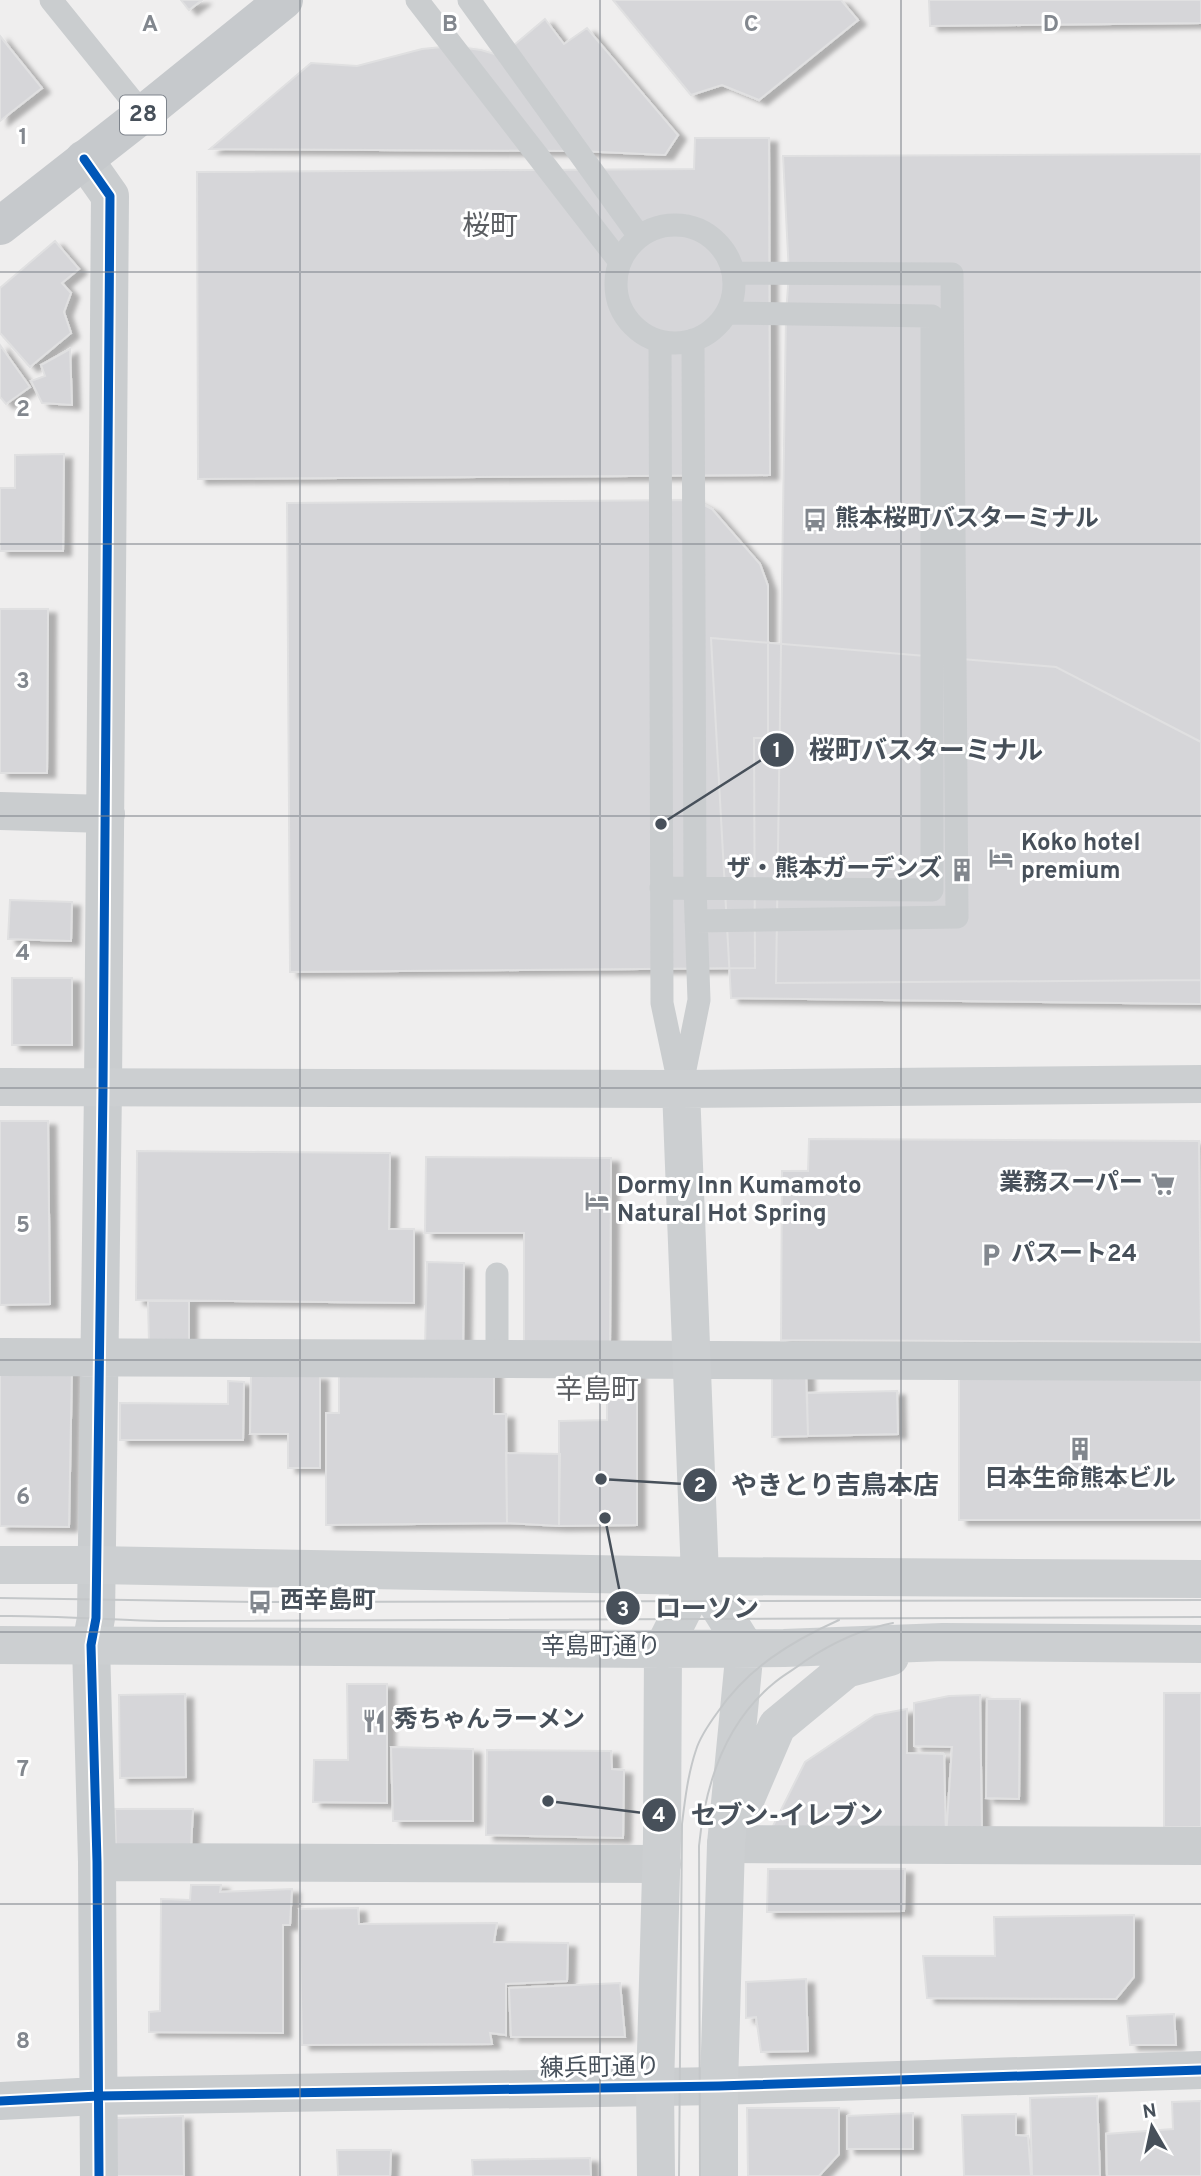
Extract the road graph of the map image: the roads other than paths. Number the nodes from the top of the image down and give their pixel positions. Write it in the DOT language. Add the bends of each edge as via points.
graph roads {
  1 [pos="51,0"];
  2 [pos="284,0"];
  3 [pos="417,0"];
  4 [pos="470,0"];
  5 [pos="143,114"];
  6 [pos="84,159"];
  7 [pos="0,226"];
  8 [pos="639,236"];
  9 [pos="620,262"];
  10 [pos="734,273"];
  11 [pos="727,313"];
  12 [pos="693,340"];
  13 [pos="660,341"];
  14 [pos="0,811"];
  15 [pos="106,814"];
  16 [pos="695,887"];
  17 [pos="661,888"];
  18 [pos="696,921"];
  19 [pos="1201,1084"];
  20 [pos="0,1087"];
  21 [pos="103,1088"];
  22 [pos="681,1089"];
  23 [pos="497,1274"];
  24 [pos="0,1357"];
  25 [pos="99,1357"];
  26 [pos="497,1359"];
  27 [pos="691,1360"];
  28 [pos="1201,1362"];
  29 [pos="0,1565"];
  30 [pos="96,1565"];
  31 [pos="700,1576"];
  32 [pos="1201,1579"];
  33 [pos="943,1642"];
  34 [pos="1201,1644"];
  35 [pos="0,1645"];
  36 [pos="91,1645"];
  37 [pos="663,1648"];
  38 [pos="745,1648"];
  39 [pos="726,1844"];
  40 [pos="1201,1846"];
  41 [pos="97,1863"];
  42 [pos="662,1864"];
  43 [pos="1201,2070"];
  44 [pos="655,2087"];
  45 [pos="719,2087"];
  46 [pos="98,2096"];
  47 [pos="0,2101"];
  48 [pos="99,2176"];
  49 [pos="656,2176"];
  50 [pos="719,2176"];
  1 -- 5 [label="lane"];
  2 -- 5 [label="main road, 28"];
  3 -- 9 [label="lane"];
  4 -- 8 [label="lane"];
  5 -- 6 [label="main road, 28"];
  6 -- 7 [label="main road, 28"];
  6 -- 15 [label="street" via="110,196"];
  8 -- 9 [label="lane"];
  8 -- 10 [label="lane" via="657,227 697,228 714,239"];
  9 -- 13 [label="lane" via="615,281 627,319"];
  10 -- 11 [label="lane" via="734,294"];
  10 -- 18 [label="lane" via="952,274 957,917"];
  11 -- 12 [label="lane" via="718,325"];
  11 -- 16 [label="lane" via="932,316 932,890"];
  12 -- 13 [label="lane"];
  12 -- 16 [label="lane"];
  13 -- 17 [label="lane"];
  14 -- 15 [label="street"];
  15 -- 21 [label="street"];
  16 -- 17 [label="lane"];
  16 -- 18 [label="lane"];
  17 -- 22 [label="lane" via="663,1003"];
  18 -- 22 [label="lane" via="699,1000"];
  19 -- 22 [label="street"];
  20 -- 21 [label="street"];
  21 -- 22 [label="street"];
  21 -- 25 [label="street"];
  22 -- 27 [label="street"];
  23 -- 26 [label="lane"];
  24 -- 25 [label="street"];
  25 -- 26 [label="street"];
  25 -- 30 [label="street"];
  26 -- 27 [label="street"];
  27 -- 28 [label="street"];
  27 -- 31 [label="street"];
  29 -- 30 [label="street"];
  30 -- 31 [label="street"];
  30 -- 36 [label="street"];
  31 -- 32 [label="street"];
  31 -- 37 [label="street"];
  31 -- 38 [label="street"];
  33 -- 34 [label="street, 辛島町通り"];
  33 -- 38 [label="street, 辛島町通り"];
  33 -- 39 [label="street" via="846,1669 777,1726"];
  35 -- 36 [label="street, 辛島町通り"];
  36 -- 37 [label="street, 辛島町通り"];
  36 -- 41 [label="street"];
  37 -- 38 [label="street, 辛島町通り"];
  37 -- 42 [label="street"];
  38 -- 39 [label="street"];
  39 -- 40 [label="street"];
  39 -- 45 [label="street"];
  41 -- 42 [label="street"];
  41 -- 46 [label="street"];
  42 -- 44 [label="street"];
  43 -- 45 [label="street, 練兵町通り"];
  44 -- 45 [label="street, 練兵町通り"];
  44 -- 46 [label="street, 練兵町通り"];
  44 -- 49 [label="street"];
  45 -- 50 [label="street"];
  46 -- 47 [label="street, 練兵町通り"];
  46 -- 48 [label="street"];
}
